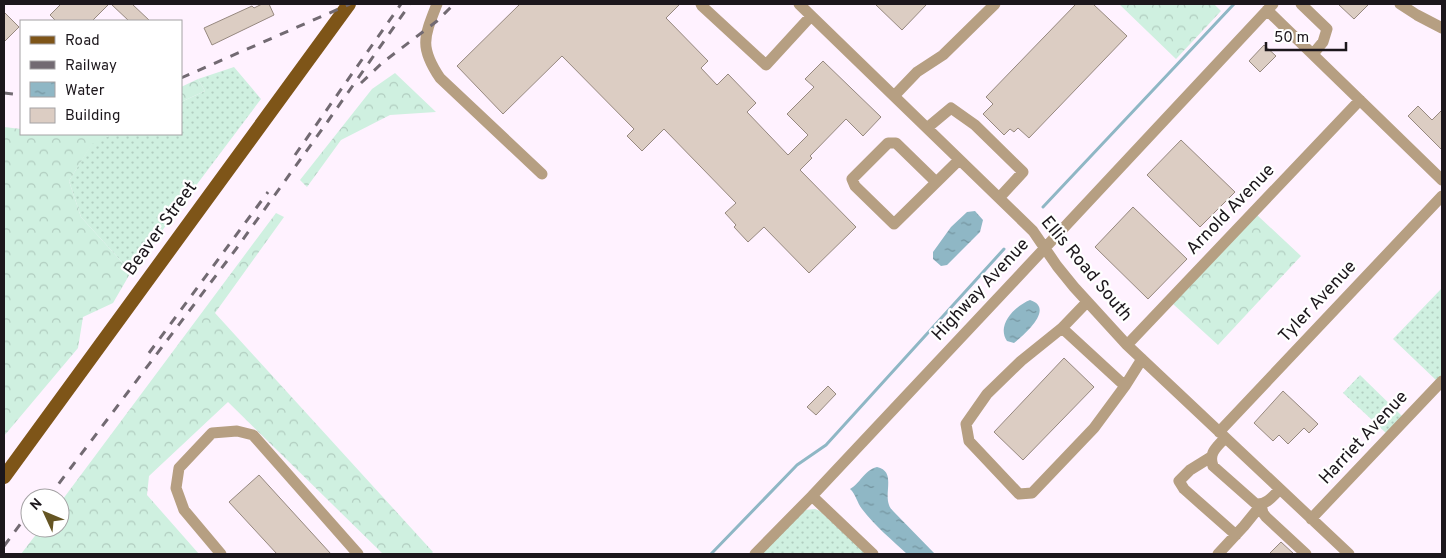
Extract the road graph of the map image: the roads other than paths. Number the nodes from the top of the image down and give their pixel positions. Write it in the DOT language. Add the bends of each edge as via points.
graph roads {
  1 [pos="349,4"];
  2 [pos="437,4"];
  3 [pos="701,4"];
  4 [pos="995,4"];
  5 [pos="1301,4"];
  6 [pos="1400,4"];
  7 [pos="1270,7"];
  8 [pos="808,9"];
  9 [pos="1442,28"];
  10 [pos="1313,54"];
  11 [pos="894,96"];
  12 [pos="1360,100"];
  13 [pos="927,128"];
  14 [pos="959,160"];
  15 [pos="542,174"];
  16 [pos="1442,180"];
  17 [pos="936,182"];
  18 [pos="1442,196"];
  19 [pos="999,198"];
  20 [pos="1045,247"];
  21 [pos="1087,302"];
  22 [pos="1062,328"];
  23 [pos="1128,345"];
  24 [pos="1142,359"];
  25 [pos="1442,381"];
  26 [pos="1125,386"];
  27 [pos="1222,435"];
  28 [pos="1211,457"];
  29 [pos="5,472"];
  30 [pos="1280,489"];
  31 [pos="812,496"];
  32 [pos="1261,505"];
  33 [pos="1311,519"];
  34 [pos="1236,535"];
  35 [pos="220,554"];
  36 [pos="358,554"];
  37 [pos="755,554"];
  38 [pos="873,554"];
  39 [pos="1218,554"];
  40 [pos="1306,554"];
  41 [pos="1349,554"];
  1 -- 29 [label="main road, Beaver Street"];
  2 -- 15 [label="street" via="427,29 430,64 440,78"];
  3 -- 8 [label="street" via="766,65"];
  4 -- 11 [label="street" via="943,55 917,72"];
  5 -- 10 [label="street" via="1327,29 1323,42"];
  6 -- 9 [label="street"];
  7 -- 10 [label="street"];
  7 -- 20 [label="street, Highway Avenue"];
  8 -- 11 [label="street, Ellis Road South"];
  10 -- 12 [label="street"];
  11 -- 13 [label="street, Ellis Road South"];
  12 -- 16 [label="street"];
  12 -- 23 [label="street, Arnold Avenue"];
  13 -- 14 [label="street, Ellis Road South"];
  13 -- 19 [label="street" via="951,108 975,125 1023,172"];
  14 -- 17 [label="street"];
  14 -- 19 [label="street, Ellis Road South"];
  17 -- 17 [label="street" via="894,224 855,186 852,179 888,143 896,143"];
  18 -- 27 [label="street, Tyler Avenue"];
  19 -- 20 [label="street, Ellis Road South"];
  20 -- 21 [label="street, Ellis Road South"];
  20 -- 31 [label="street, Highway Avenue"];
  21 -- 22 [label="street"];
  21 -- 23 [label="street, Ellis Road South"];
  22 -- 26 [label="street"];
  22 -- 26 [label="street" via="987,394 966,424 969,441 1019,494 1032,493 1094,428"];
  23 -- 24 [label="street, Ellis Road South"];
  24 -- 26 [label="street"];
  24 -- 27 [label="street, Ellis Road South"];
  25 -- 33 [label="street, Harriet Avenue"];
  27 -- 28 [label="street, Tyler Avenue"];
  27 -- 30 [label="street, Ellis Road South"];
  28 -- 32 [label="street" via="1213,466 1252,502"];
  28 -- 34 [label="street" via="1179,481"];
  30 -- 32 [label="street"];
  30 -- 33 [label="street, Ellis Road South"];
  31 -- 37 [label="street, Highway Avenue"];
  31 -- 38 [label="street"];
  32 -- 34 [label="street"];
  32 -- 40 [label="street" via="1266,517"];
  33 -- 41 [label="street, Ellis Road South"];
  34 -- 39 [label="street"];
  35 -- 36 [label="street" via="184,510 176,488 179,468 212,433 237,431 253,435"];
}
